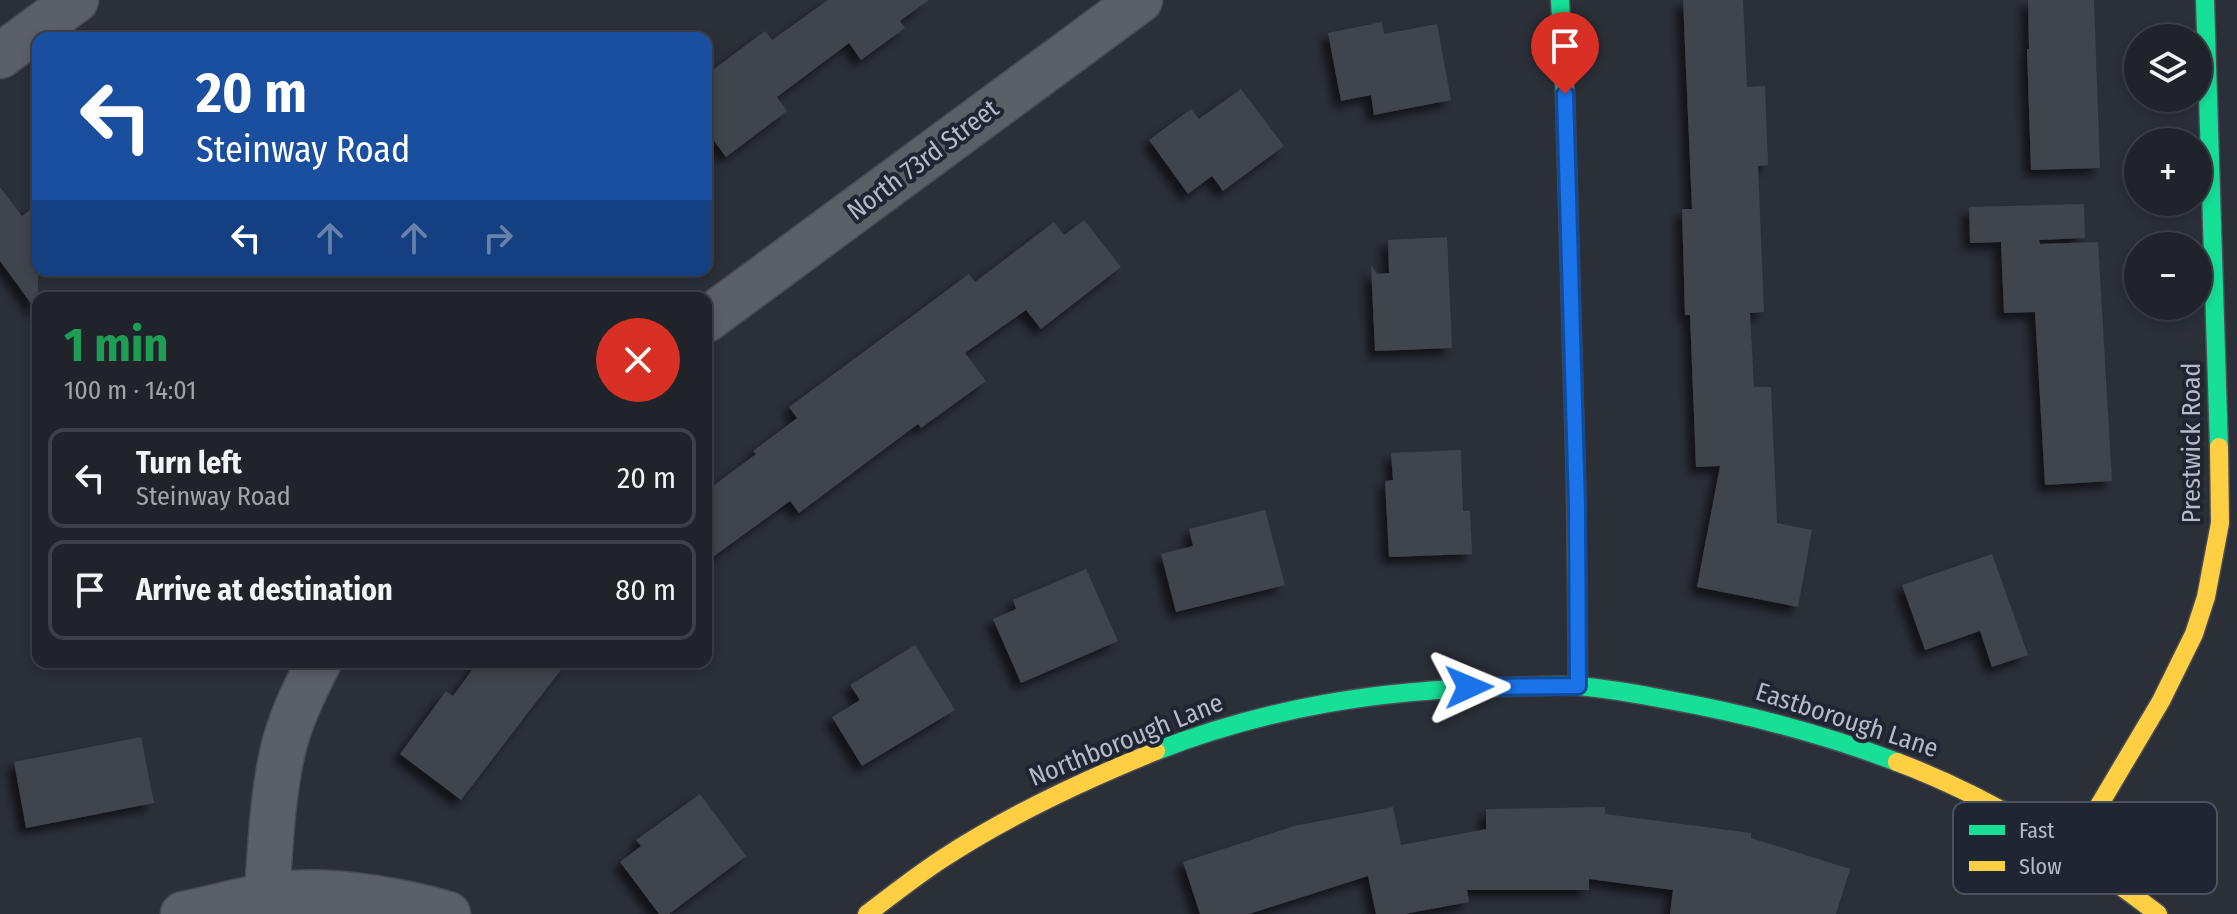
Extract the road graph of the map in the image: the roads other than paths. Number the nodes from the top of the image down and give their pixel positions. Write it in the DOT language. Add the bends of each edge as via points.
graph roads {
  1 [pos="76,0"];
  2 [pos="1140,0"];
  3 [pos="1560,0"];
  4 [pos="2205,0"];
  5 [pos="32,32"];
  6 [pos="33,32"];
  7 [pos="0,56"];
  8 [pos="712,316"];
  9 [pos="316,668"];
  10 [pos="1578,686"];
  11 [pos="1987,802"];
  12 [pos="2101,802"];
  13 [pos="2131,894"];
  14 [pos="267,897"];
  15 [pos="183,914"];
  16 [pos="448,914"];
  17 [pos="867,914"];
  18 [pos="2158,914"];
  1 -- 6 [label="street"];
  2 -- 8 [label="street, North 73rd Street"];
  3 -- 10 [label="street"];
  4 -- 12 [label="street, Prestwick Road" via="2220,523 2194,634"];
  5 -- 7 [label="street"];
  9 -- 14 [label="street" via="282,752"];
  10 -- 11 [label="street, Eastborough Lane" via="1793,725 1934,775"];
  10 -- 17 [label="street, Northborough Lane" via="1413,690 1230,724 1126,763 1022,811 939,861"];
  13 -- 18 [label="street, Eastborough Lane"];
  14 -- 15 [label="street"];
  14 -- 16 [label="street" via="312,892 355,896"];
}
